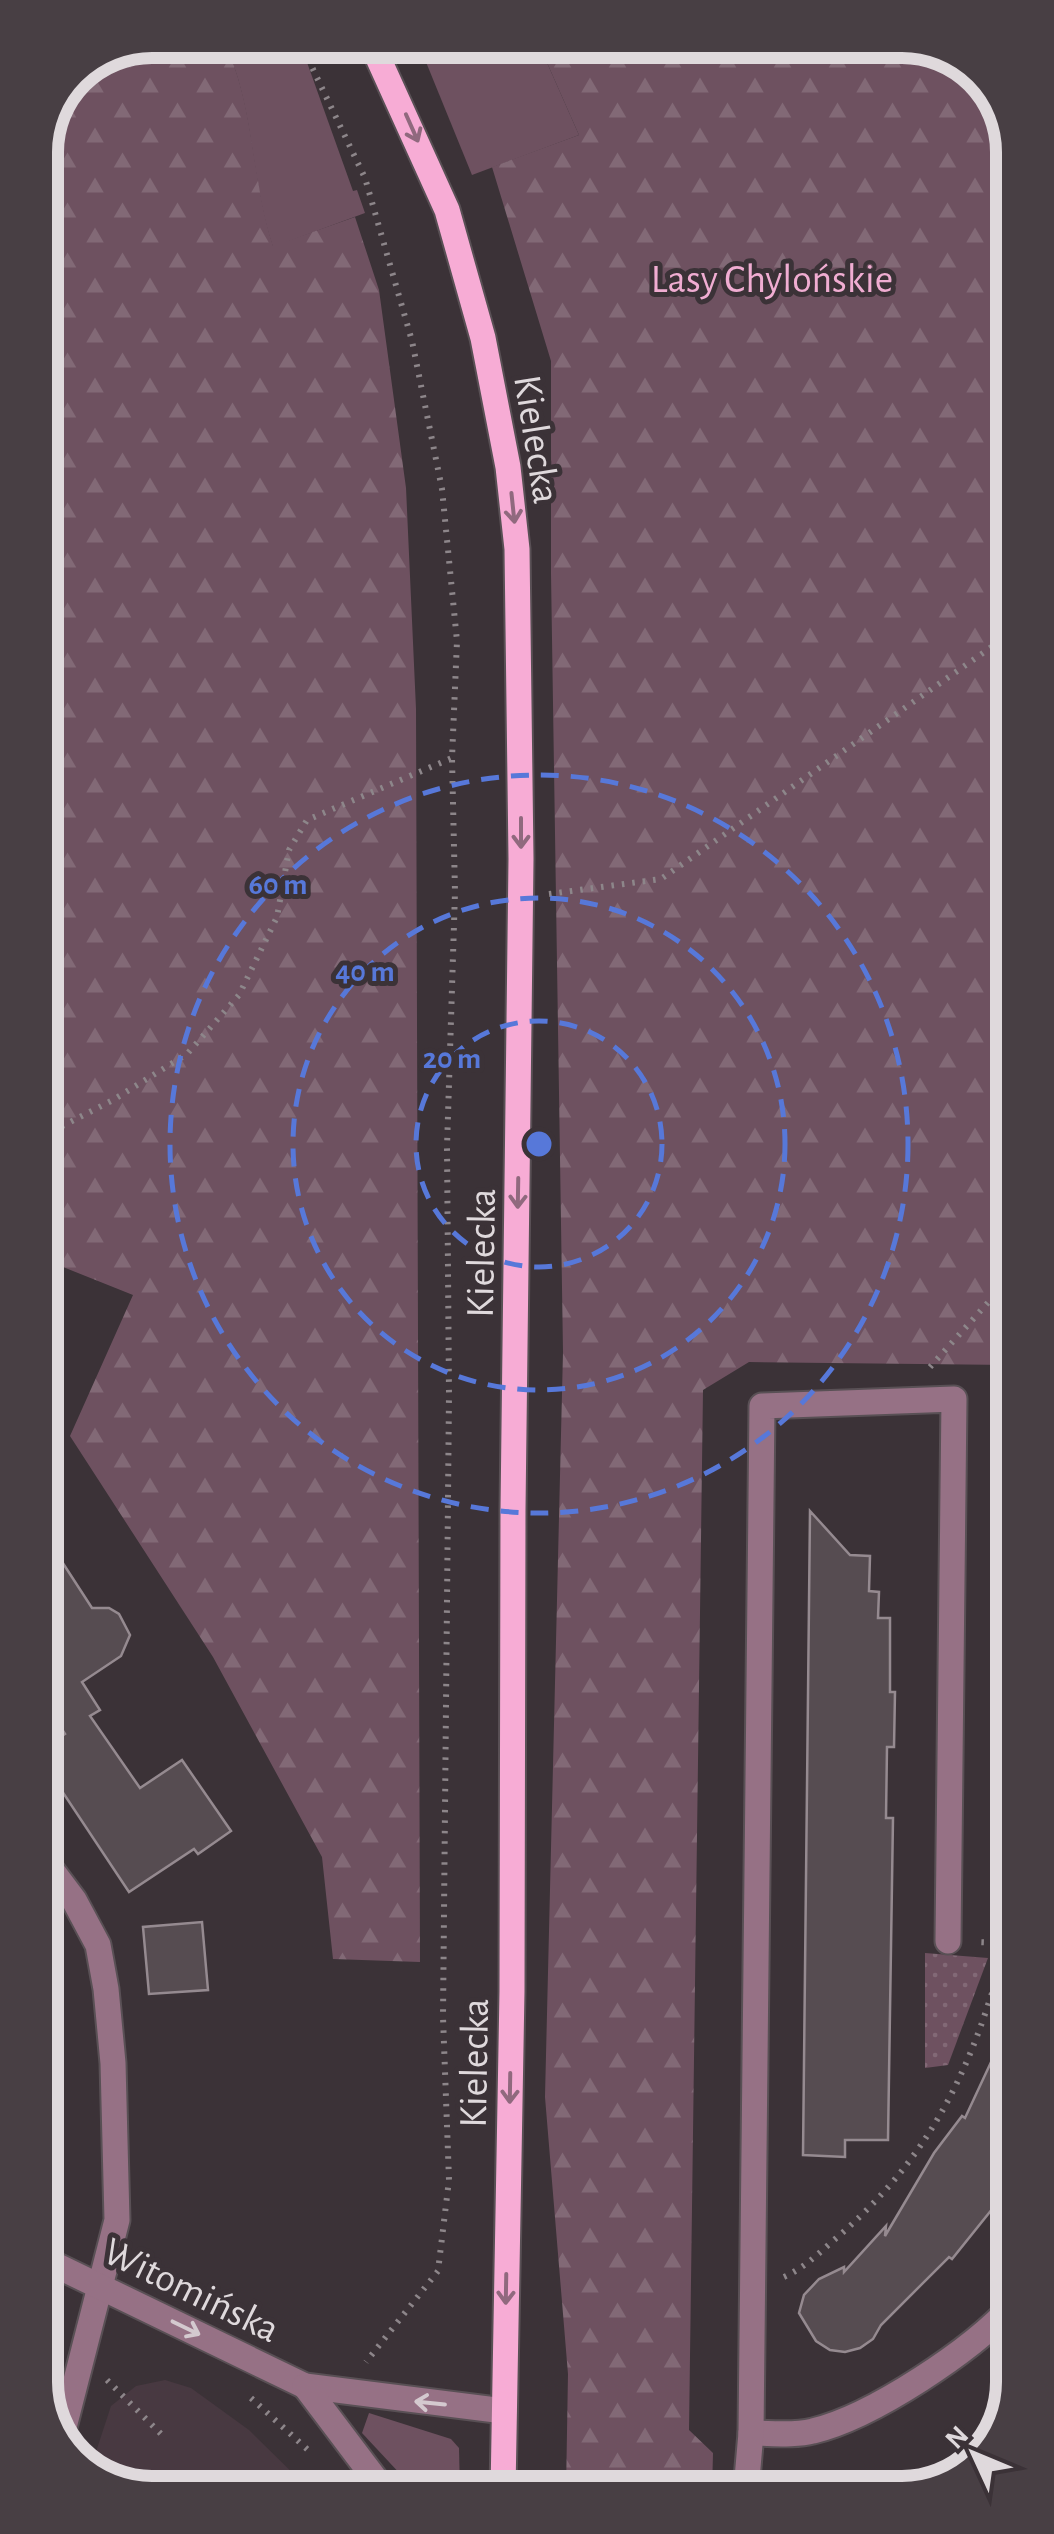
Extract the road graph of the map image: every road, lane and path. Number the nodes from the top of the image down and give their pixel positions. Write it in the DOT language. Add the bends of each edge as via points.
graph roads {
  1 [pos="307,58"];
  2 [pos="378,58"];
  3 [pos="996,644"];
  4 [pos="452,758"];
  5 [pos="520,898"];
  6 [pos="58,1128"];
  7 [pos="996,1293"];
  8 [pos="927,1398"];
  9 [pos="58,1879"];
  10 [pos="948,1940"];
  11 [pos="996,1943"];
  12 [pos="996,1981"];
  13 [pos="58,2266"];
  14 [pos="98,2284"];
  15 [pos="751,2291"];
  16 [pos="996,2319"];
  17 [pos="364,2365"];
  18 [pos="104,2378"];
  19 [pos="305,2386"];
  20 [pos="504,2411"];
  21 [pos="65,2419"];
  22 [pos="751,2433"];
  23 [pos="163,2436"];
  24 [pos="373,2476"];
  25 [pos="503,2476"];
  26 [pos="747,2476"];
  1 -- 4 [label="path" via="364,178 412,341 450,565 457,641"];
  2 -- 5 [label="main road, Kielecka, one-way" via="446,210 483,338 508,467 520,633"];
  3 -- 5 [label="path" via="661,880"];
  4 -- 6 [label="path" via="308,820 289,850 276,918 239,995 187,1054"];
  4 -- 17 [label="path" via="442,2017 449,2180 438,2270"];
  5 -- 20 [label="main road, Kielecka, one-way"];
  7 -- 8 [label="path" via="930,1366"];
  8 -- 10 [label="street" via="954,1399"];
  8 -- 15 [label="street" via="762,1406"];
  9 -- 14 [label="street" via="98,1945 106,1989 117,2220"];
  10 -- 11 [label="path"];
  12 -- 15 [label="path" via="946,2108 908,2164 800,2270"];
  13 -- 14 [label="street, Witomińska"];
  14 -- 19 [label="street, Witomińska, one-way"];
  14 -- 21 [label="street"];
  15 -- 22 [label="street"];
  16 -- 22 [label="street" via="930,2371 832,2426"];
  18 -- 23 [label="path"];
  20 -- 19 [label="street, Witomińska, one-way"];
  19 -- 24 [label="street, Witomińska"];
  20 -- 25 [label="main road, Kielecka"];
  22 -- 26 [label="street"];
}
